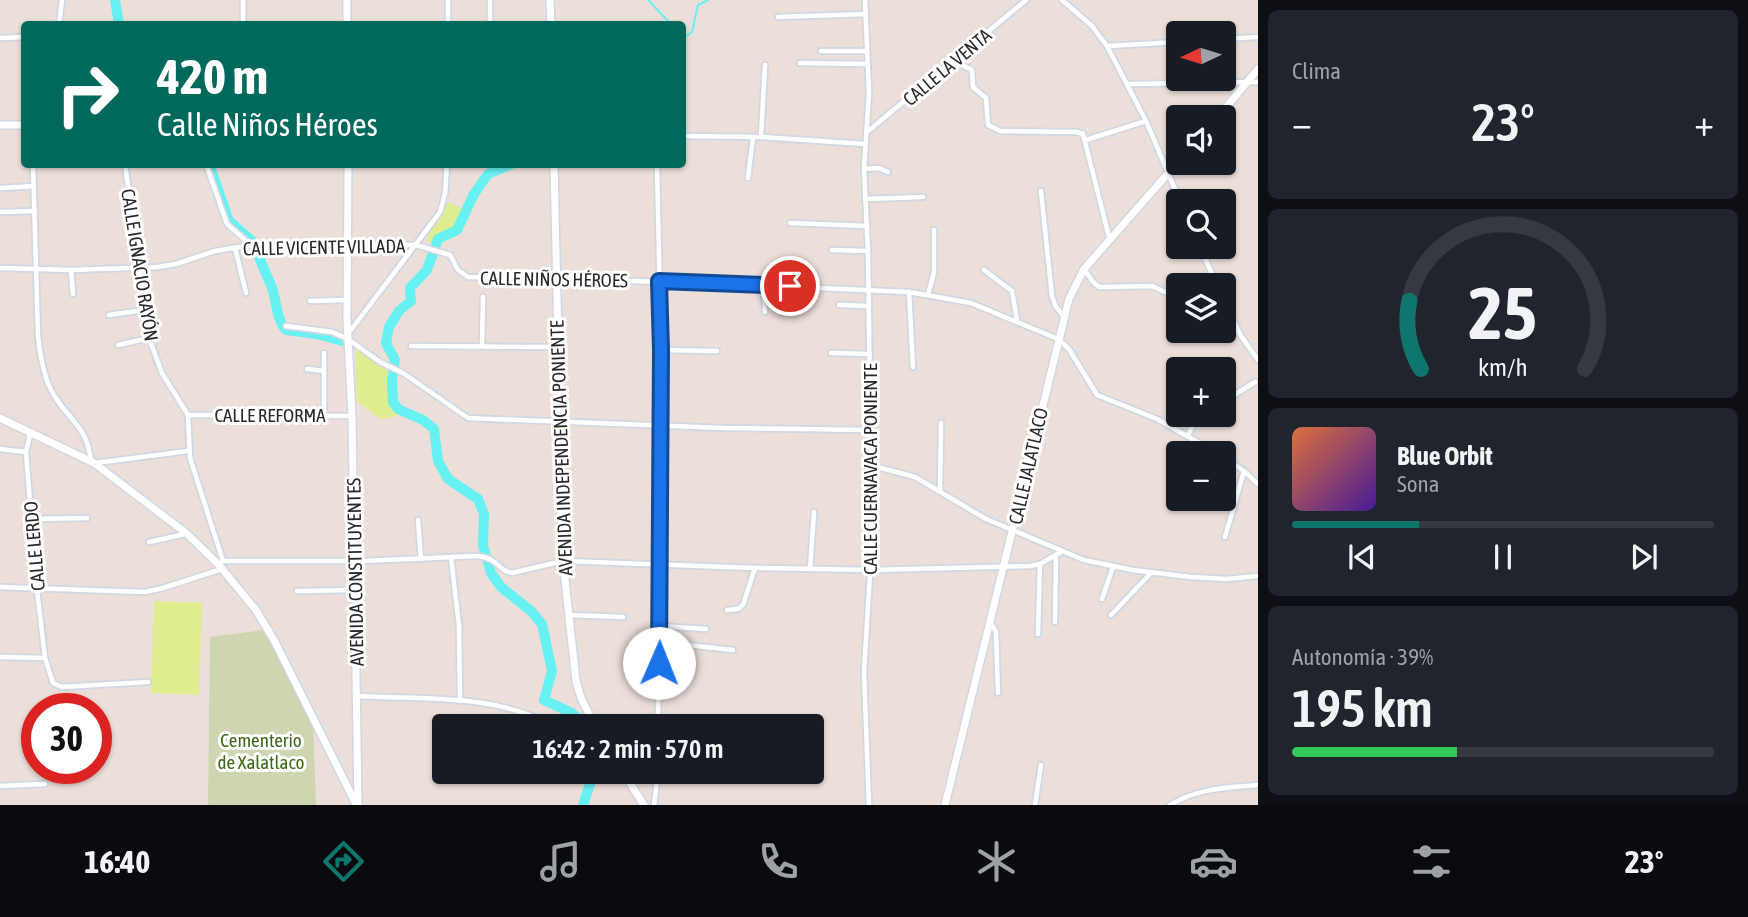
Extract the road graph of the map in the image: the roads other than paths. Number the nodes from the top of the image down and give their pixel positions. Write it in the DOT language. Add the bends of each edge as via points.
graph roads {
  1 [pos="62,0"];
  2 [pos="243,0"];
  3 [pos="346,0"];
  4 [pos="447,0"];
  5 [pos="490,0"];
  6 [pos="550,0"];
  7 [pos="865,0"];
  8 [pos="1026,0"];
  9 [pos="1062,0"];
  10 [pos="866,14"];
  11 [pos="778,18"];
  12 [pos="59,21"];
  13 [pos="243,21"];
  14 [pos="347,21"];
  15 [pos="448,21"];
  16 [pos="490,21"];
  17 [pos="551,21"];
  18 [pos="21,37"];
  19 [pos="1258,37"];
  20 [pos="0,38"];
  21 [pos="1236,38"];
  22 [pos="1166,43"];
  23 [pos="1107,46"];
  24 [pos="821,51"];
  25 [pos="867,51"];
  26 [pos="954,61"];
  27 [pos="800,62"];
  28 [pos="868,64"];
  29 [pos="765,65"];
  30 [pos="1258,69"];
  31 [pos="1248,82"];
  32 [pos="1258,82"];
  33 [pos="1128,84"];
  34 [pos="1229,105"];
  35 [pos="1146,121"];
  36 [pos="0,125"];
  37 [pos="21,125"];
  38 [pos="866,133"];
  39 [pos="686,136"];
  40 [pos="753,137"];
  41 [pos="761,137"];
  42 [pos="1086,140"];
  43 [pos="865,145"];
  44 [pos="33,168"];
  45 [pos="125,168"];
  46 [pos="207,168"];
  47 [pos="348,168"];
  48 [pos="447,168"];
  49 [pos="554,168"];
  50 [pos="657,168"];
  51 [pos="1166,168"];
  52 [pos="864,169"];
  53 [pos="888,172"];
  54 [pos="1166,175"];
  55 [pos="748,178"];
  56 [pos="34,186"];
  57 [pos="0,188"];
  58 [pos="1041,191"];
  59 [pos="923,197"];
  60 [pos="865,199"];
  61 [pos="35,211"];
  62 [pos="0,212"];
  63 [pos="790,223"];
  64 [pos="867,226"];
  65 [pos="934,230"];
  66 [pos="1109,237"];
  67 [pos="251,245"];
  68 [pos="416,245"];
  69 [pos="349,246"];
  70 [pos="234,248"];
  71 [pos="832,250"];
  72 [pos="440,251"];
  73 [pos="868,251"];
  74 [pos="0,268"];
  75 [pos="1084,268"];
  76 [pos="138,269"];
  77 [pos="36,270"];
  78 [pos="71,270"];
  79 [pos="984,270"];
  80 [pos="557,280"];
  81 [pos="659,281"];
  82 [pos="764,285"];
  83 [pos="869,289"];
  84 [pos="909,292"];
  85 [pos="1165,292"];
  86 [pos="246,293"];
  87 [pos="74,294"];
  88 [pos="928,295"];
  89 [pos="484,297"];
  90 [pos="348,300"];
  91 [pos="310,301"];
  92 [pos="839,305"];
  93 [pos="869,306"];
  94 [pos="144,310"];
  95 [pos="765,312"];
  96 [pos="109,315"];
  97 [pos="1063,316"];
  98 [pos="1017,320"];
  99 [pos="286,326"];
  100 [pos="1236,326"];
  101 [pos="348,337"];
  102 [pos="149,338"];
  103 [pos="1058,339"];
  104 [pos="118,345"];
  105 [pos="411,346"];
  106 [pos="482,346"];
  107 [pos="557,347"];
  108 [pos="661,350"];
  109 [pos="717,351"];
  110 [pos="324,353"];
  111 [pos="831,354"];
  112 [pos="870,354"];
  113 [pos="1258,360"];
  114 [pos="913,368"];
  115 [pos="307,369"];
  116 [pos="324,371"];
  117 [pos="1255,382"];
  118 [pos="1236,393"];
  119 [pos="188,415"];
  120 [pos="324,415"];
  121 [pos="352,416"];
  122 [pos="0,418"];
  123 [pos="559,422"];
  124 [pos="941,423"];
  125 [pos="660,424"];
  126 [pos="1192,427"];
  127 [pos="871,430"];
  128 [pos="30,434"];
  129 [pos="1188,435"];
  130 [pos="1198,441"];
  131 [pos="0,449"];
  132 [pos="188,450"];
  133 [pos="26,452"];
  134 [pos="92,462"];
  135 [pos="870,465"];
  136 [pos="1236,466"];
  137 [pos="1244,471"];
  138 [pos="1258,484"];
  139 [pos="940,490"];
  140 [pos="814,512"];
  141 [pos="87,518"];
  142 [pos="31,519"];
  143 [pos="418,520"];
  144 [pos="1013,530"];
  145 [pos="186,533"];
  146 [pos="1225,537"];
  147 [pos="149,542"];
  148 [pos="1058,553"];
  149 [pos="451,557"];
  150 [pos="421,559"];
  151 [pos="563,561"];
  152 [pos="354,562"];
  153 [pos="1040,564"];
  154 [pos="221,565"];
  155 [pos="660,566"];
  156 [pos="1003,567"];
  157 [pos="1113,567"];
  158 [pos="755,568"];
  159 [pos="810,569"];
  160 [pos="871,570"];
  161 [pos="1151,573"];
  162 [pos="1258,576"];
  163 [pos="0,587"];
  164 [pos="37,590"];
  165 [pos="355,590"];
  166 [pos="297,591"];
  167 [pos="1102,599"];
  168 [pos="727,610"];
  169 [pos="569,615"];
  170 [pos="1111,615"];
  171 [pos="623,617"];
  172 [pos="990,621"];
  173 [pos="1055,622"];
  174 [pos="660,626"];
  175 [pos="706,629"];
  176 [pos="1038,634"];
  177 [pos="659,642"];
  178 [pos="733,650"];
  179 [pos="0,657"];
  180 [pos="45,658"];
  181 [pos="148,682"];
  182 [pos="998,693"];
  183 [pos="358,696"];
  184 [pos="460,701"];
  185 [pos="527,714"];
  186 [pos="589,714"];
  187 [pos="658,714"];
  188 [pos="1041,765"];
  189 [pos="45,784"];
  190 [pos="631,784"];
  191 [pos="656,784"];
  192 [pos="1258,785"];
  193 [pos="0,786"];
  194 [pos="357,805"];
  195 [pos="642,805"];
  196 [pos="654,805"];
  197 [pos="869,805"];
  198 [pos="945,805"];
  199 [pos="1034,805"];
  200 [pos="1170,805"];
  1 -- 12 [label="street"];
  2 -- 13 [label="street"];
  3 -- 14 [label="main road"];
  4 -- 15 [label="street"];
  5 -- 16 [label="street"];
  6 -- 17 [label="main road"];
  7 -- 10 [label="street, CALLE CUERNAVACA PONIENTE"];
  8 -- 26 [label="street, CALLE LA VENTA"];
  9 -- 23 [label="street"];
  10 -- 11 [label="street"];
  10 -- 25 [label="street, CALLE CUERNAVACA PONIENTE"];
  18 -- 20 [label="street"];
  19 -- 21 [label="street"];
  22 -- 23 [label="street"];
  23 -- 33 [label="street"];
  24 -- 25 [label="street"];
  25 -- 28 [label="street, CALLE CUERNAVACA PONIENTE"];
  26 -- 38 [label="street, CALLE LA VENTA"];
  26 -- 42 [label="street" via="972,70 973,87 986,98 988,125 993,129 1077,132"];
  27 -- 28 [label="street"];
  28 -- 38 [label="street, CALLE CUERNAVACA PONIENTE"];
  29 -- 41 [label="street"];
  30 -- 31 [label="main road"];
  31 -- 32 [label="street"];
  31 -- 33 [label="street"];
  31 -- 34 [label="main road"];
  33 -- 35 [label="street"];
  35 -- 42 [label="street"];
  35 -- 51 [label="street"];
  36 -- 37 [label="main road"];
  38 -- 43 [label="street, CALLE CUERNAVACA PONIENTE"];
  39 -- 40 [label="street"];
  40 -- 41 [label="street"];
  40 -- 55 [label="street"];
  41 -- 43 [label="street"];
  42 -- 66 [label="street"];
  43 -- 52 [label="street, CALLE CUERNAVACA PONIENTE"];
  44 -- 56 [label="street"];
  45 -- 76 [label="street, CALLE IGNACIO RAYÓN"];
  46 -- 67 [label="street" via="227,224"];
  47 -- 69 [label="main road, AVENIDA CONSTITUYENTES"];
  48 -- 68 [label="street" via="444,203"];
  49 -- 80 [label="main road, AVENIDA INDEPENDENCIA PONIENTE"];
  50 -- 81 [label="street"];
  52 -- 53 [label="street"];
  52 -- 60 [label="street, CALLE CUERNAVACA PONIENTE"];
  54 -- 66 [label="main road, CALLE JALATLACO"];
  56 -- 57 [label="street"];
  56 -- 61 [label="street"];
  58 -- 97 [label="street" via="1052,296"];
  59 -- 60 [label="street"];
  60 -- 64 [label="street, CALLE CUERNAVACA PONIENTE"];
  61 -- 62 [label="street"];
  61 -- 77 [label="street"];
  63 -- 64 [label="street"];
  64 -- 73 [label="street, CALLE CUERNAVACA PONIENTE"];
  65 -- 88 [label="street" via="934,272"];
  66 -- 75 [label="main road, CALLE JALATLACO"];
  67 -- 69 [label="street, CALLE VICENTE VILLADA"];
  67 -- 70 [label="street, CALLE VICENTE VILLADA"];
  68 -- 69 [label="street, CALLE VICENTE VILLADA"];
  68 -- 72 [label="street, CALLE VICENTE VILLADA"];
  68 -- 101 [label="street"];
  69 -- 90 [label="main road, AVENIDA CONSTITUYENTES"];
  70 -- 76 [label="street, CALLE VICENTE VILLADA"];
  70 -- 86 [label="street"];
  71 -- 73 [label="street"];
  72 -- 80 [label="street, CALLE NIÑOS HÉROES" via="450,255 465,276"];
  73 -- 83 [label="street, CALLE CUERNAVACA PONIENTE"];
  74 -- 77 [label="street, CALLE VICENTE VILLADA"];
  75 -- 85 [label="street" via="1099,287 1152,286"];
  75 -- 97 [label="main road, CALLE JALATLACO"];
  76 -- 78 [label="street, CALLE VICENTE VILLADA"];
  76 -- 94 [label="street, CALLE IGNACIO RAYÓN"];
  77 -- 78 [label="street, CALLE VICENTE VILLADA"];
  77 -- 134 [label="street" via="37,336 45,375 57,400 87,439"];
  78 -- 87 [label="street"];
  79 -- 98 [label="street" via="1012,291"];
  80 -- 81 [label="street, CALLE NIÑOS HÉROES"];
  80 -- 107 [label="main road, AVENIDA INDEPENDENCIA PONIENTE"];
  81 -- 82 [label="street, CALLE NIÑOS HÉROES"];
  81 -- 108 [label="street"];
  82 -- 83 [label="street, CALLE NIÑOS HÉROES"];
  82 -- 95 [label="street"];
  83 -- 84 [label="street, CALLE NIÑOS HÉROES"];
  83 -- 93 [label="street, CALLE CUERNAVACA PONIENTE"];
  84 -- 88 [label="street, CALLE NIÑOS HÉROES"];
  84 -- 114 [label="street"];
  88 -- 98 [label="street, CALLE NIÑOS HÉROES" via="971,303"];
  89 -- 106 [label="street"];
  90 -- 91 [label="street"];
  90 -- 101 [label="main road, AVENIDA CONSTITUYENTES"];
  92 -- 93 [label="street"];
  93 -- 112 [label="street, CALLE CUERNAVACA PONIENTE"];
  94 -- 96 [label="street"];
  94 -- 102 [label="street, CALLE IGNACIO RAYÓN"];
  97 -- 103 [label="main road, CALLE JALATLACO"];
  98 -- 103 [label="street, CALLE NIÑOS HÉROES"];
  99 -- 101 [label="street"];
  100 -- 113 [label="street"];
  101 -- 121 [label="main road, AVENIDA CONSTITUYENTES"];
  101 -- 123 [label="street" via="467,418"];
  102 -- 104 [label="street"];
  102 -- 119 [label="street, CALLE IGNACIO RAYÓN" via="162,373"];
  103 -- 129 [label="street, CALLE NIÑOS HÉROES" via="1074,355 1097,395"];
  103 -- 144 [label="main road, CALLE JALATLACO"];
  105 -- 106 [label="street"];
  106 -- 107 [label="street"];
  107 -- 123 [label="main road, AVENIDA INDEPENDENCIA PONIENTE"];
  108 -- 109 [label="street"];
  108 -- 125 [label="street"];
  110 -- 116 [label="street"];
  111 -- 112 [label="street"];
  112 -- 127 [label="street, CALLE CUERNAVACA PONIENTE"];
  115 -- 116 [label="street"];
  116 -- 120 [label="street"];
  117 -- 118 [label="street"];
  119 -- 120 [label="street, CALLE REFORMA"];
  119 -- 132 [label="street"];
  120 -- 121 [label="street, CALLE REFORMA"];
  121 -- 152 [label="main road, AVENIDA CONSTITUYENTES"];
  122 -- 128 [label="main road"];
  123 -- 125 [label="street"];
  123 -- 151 [label="main road, AVENIDA INDEPENDENCIA PONIENTE"];
  124 -- 139 [label="street"];
  125 -- 127 [label="street"];
  125 -- 155 [label="street"];
  126 -- 129 [label="street"];
  127 -- 135 [label="street, CALLE CUERNAVACA PONIENTE"];
  128 -- 133 [label="street, CALLE LERDO"];
  128 -- 134 [label="main road"];
  129 -- 130 [label="street, CALLE NIÑOS HÉROES"];
  131 -- 133 [label="street"];
  132 -- 134 [label="street"];
  132 -- 154 [label="street"];
  133 -- 142 [label="street, CALLE LERDO"];
  134 -- 145 [label="main road"];
  135 -- 139 [label="street" via="899,471"];
  135 -- 160 [label="street, CALLE CUERNAVACA PONIENTE"];
  136 -- 137 [label="street"];
  137 -- 138 [label="street"];
  137 -- 146 [label="street"];
  139 -- 144 [label="street"];
  140 -- 159 [label="street"];
  141 -- 142 [label="street"];
  142 -- 164 [label="street, CALLE LERDO"];
  143 -- 150 [label="street"];
  144 -- 148 [label="street"];
  144 -- 156 [label="main road, CALLE JALATLACO"];
  145 -- 147 [label="street"];
  145 -- 154 [label="main road"];
  148 -- 153 [label="street"];
  148 -- 157 [label="street"];
  148 -- 173 [label="street"];
  149 -- 150 [label="street"];
  149 -- 151 [label="street" via="489,557 508,573"];
  149 -- 184 [label="street" via="460,626"];
  150 -- 152 [label="street"];
  151 -- 155 [label="street"];
  151 -- 169 [label="main road, AVENIDA INDEPENDENCIA PONIENTE"];
  152 -- 154 [label="street"];
  152 -- 165 [label="main road, AVENIDA CONSTITUYENTES"];
  153 -- 156 [label="street"];
  153 -- 176 [label="street"];
  154 -- 164 [label="street" via="155,591"];
  154 -- 194 [label="main road" via="274,640"];
  155 -- 158 [label="street"];
  155 -- 174 [label="street"];
  156 -- 160 [label="street"];
  156 -- 172 [label="main road, CALLE JALATLACO"];
  157 -- 161 [label="street"];
  157 -- 167 [label="street"];
  158 -- 159 [label="street"];
  158 -- 168 [label="street" via="743,605"];
  159 -- 160 [label="street"];
  160 -- 197 [label="street, CALLE CUERNAVACA PONIENTE" via="864,672"];
  161 -- 162 [label="street" via="1226,579"];
  161 -- 170 [label="street"];
  163 -- 164 [label="street"];
  164 -- 180 [label="street, CALLE LERDO"];
  165 -- 166 [label="street"];
  165 -- 183 [label="main road, AVENIDA CONSTITUYENTES"];
  169 -- 171 [label="street"];
  169 -- 186 [label="main road, AVENIDA INDEPENDENCIA PONIENTE" via="576,681"];
  172 -- 182 [label="street" via="996,632"];
  172 -- 198 [label="main road, CALLE JALATLACO"];
  174 -- 175 [label="street"];
  174 -- 177 [label="street"];
  177 -- 178 [label="street"];
  177 -- 187 [label="street"];
  179 -- 180 [label="street"];
  180 -- 181 [label="street" via="58,687"];
  183 -- 184 [label="street"];
  183 -- 194 [label="main road, AVENIDA CONSTITUYENTES"];
  184 -- 185 [label="street"];
  188 -- 199 [label="street"];
  189 -- 193 [label="street"];
  190 -- 195 [label="main road"];
  191 -- 196 [label="street"];
  192 -- 200 [label="street" via="1210,788"];
}
